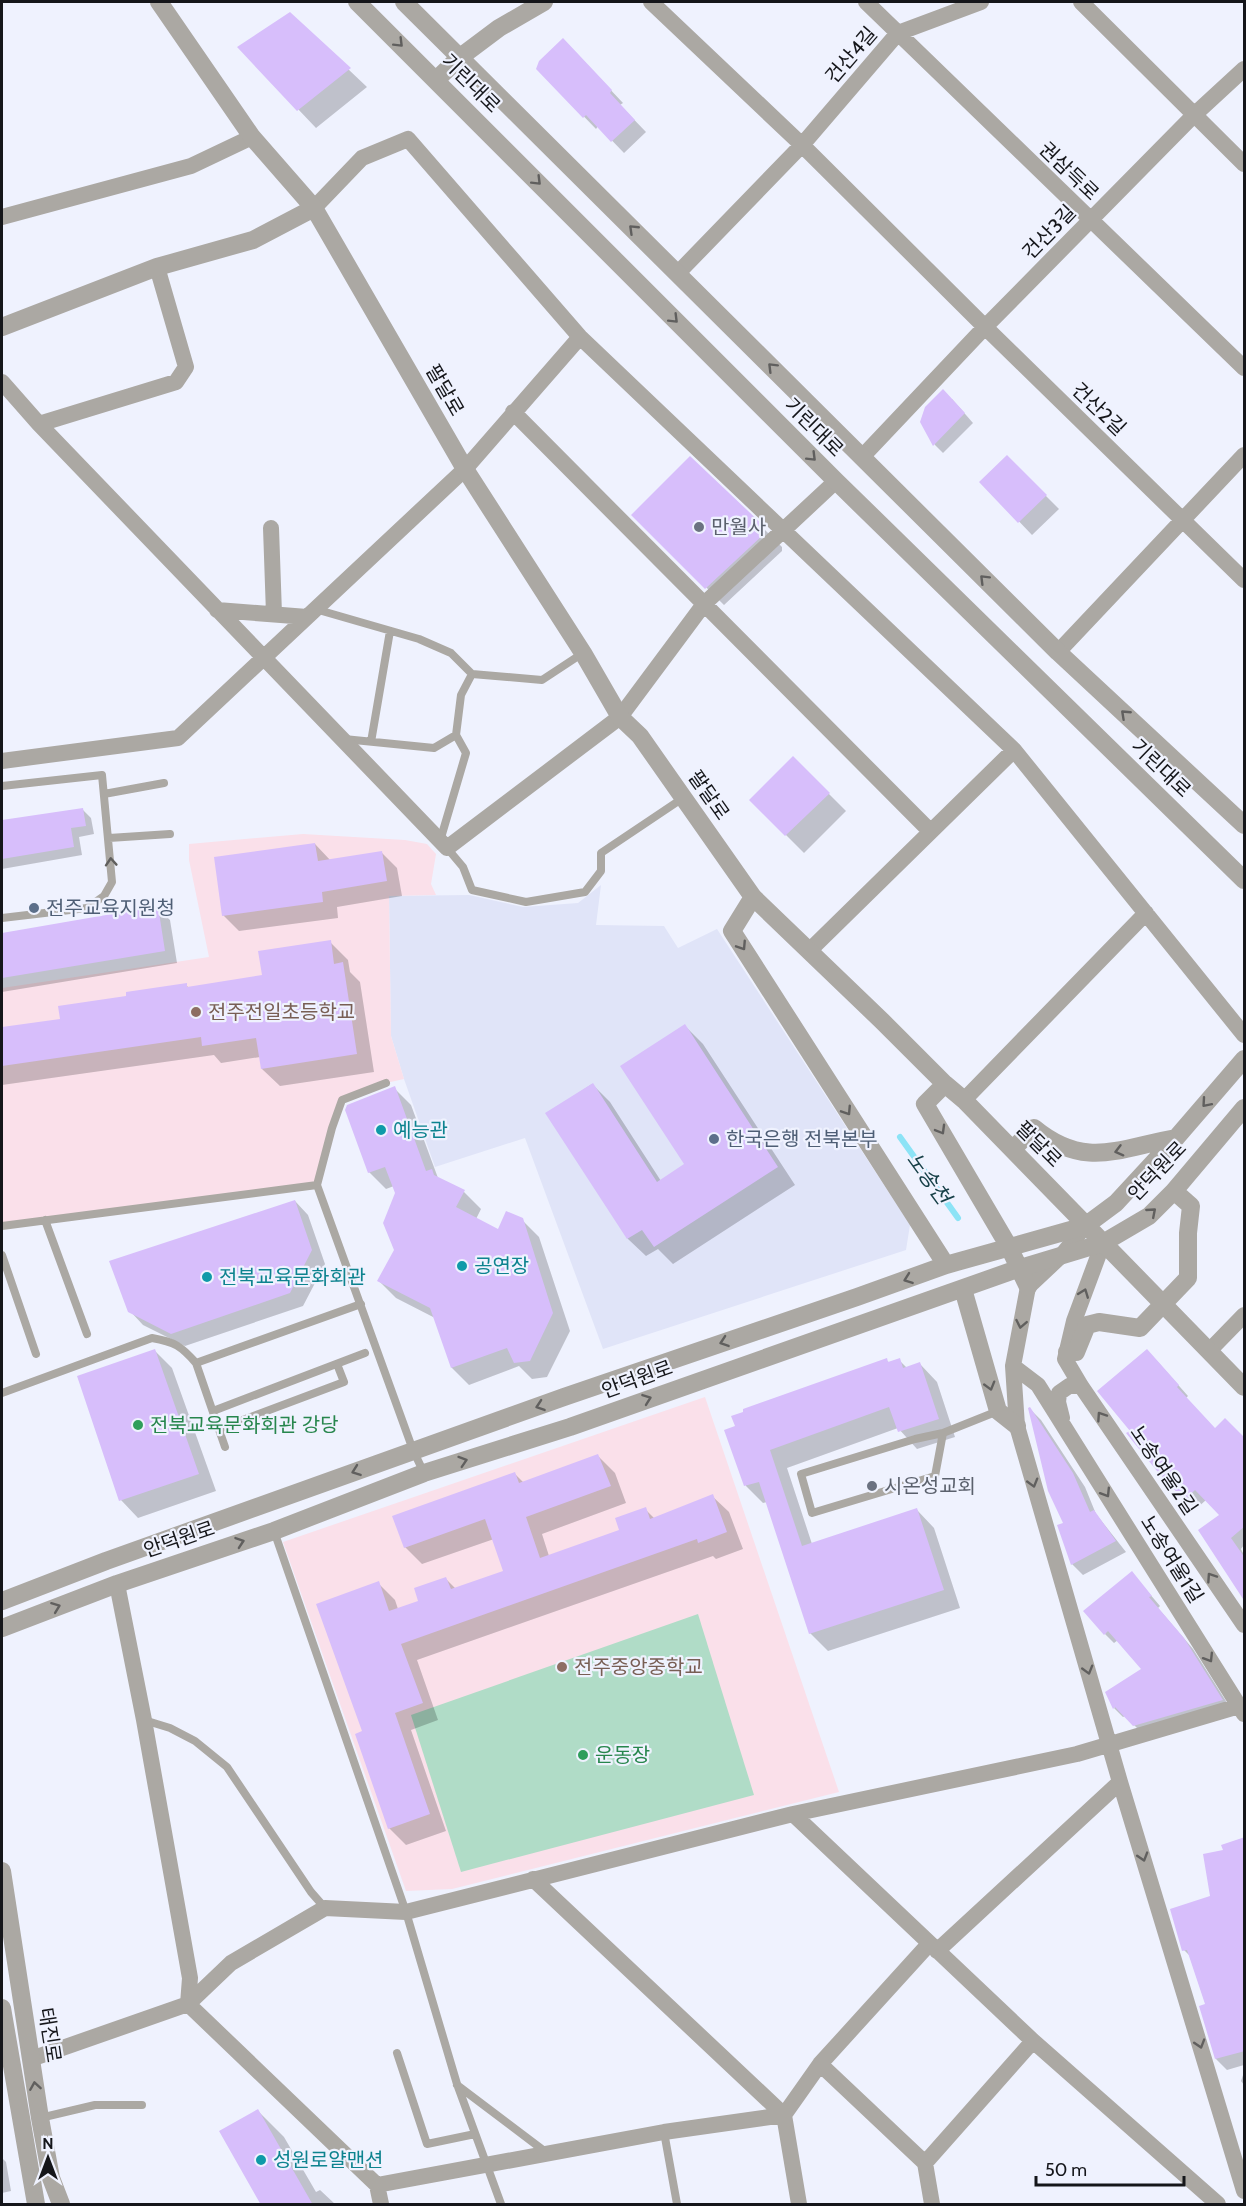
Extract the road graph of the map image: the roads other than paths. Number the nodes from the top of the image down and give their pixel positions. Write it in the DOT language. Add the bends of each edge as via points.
graph roads {
  1 [pos="159,2"];
  2 [pos="357,2"];
  3 [pos="404,2"];
  4 [pos="544,2"];
  5 [pos="651,2"];
  6 [pos="866,2"];
  7 [pos="981,2"];
  8 [pos="1081,2"];
  9 [pos="898,33"];
  10 [pos="459,58"];
  11 [pos="1245,69"];
  12 [pos="436,80"];
  13 [pos="1194,115"];
  14 [pos="252,137"];
  15 [pos="802,145"];
  16 [pos="1245,164"];
  17 [pos="314,208"];
  18 [pos="2,217"];
  19 [pos="1090,220"];
  20 [pos="157,267"];
  21 [pos="678,273"];
  22 [pos="2,327"];
  23 [pos="985,327"];
  24 [pos="580,337"];
  25 [pos="1245,368"];
  26 [pos="2,382"];
  27 [pos="513,412"];
  28 [pos="39,424"];
  29 [pos="1245,455"];
  30 [pos="862,457"];
  31 [pos="465,470"];
  32 [pos="836,481"];
  33 [pos="1183,520"];
  34 [pos="271,528"];
  35 [pos="782,530"];
  36 [pos="1245,580"];
  37 [pos="704,604"];
  38 [pos="217,610"];
  39 [pos="310,613"];
  40 [pos="274,614"];
  41 [pos="390,631"];
  42 [pos="1059,652"];
  43 [pos="583,654"];
  44 [pos="263,657"];
  45 [pos="472,674"];
  46 [pos="620,717"];
  47 [pos="456,735"];
  48 [pos="342,739"];
  49 [pos="371,742"];
  50 [pos="1014,750"];
  51 [pos="2,761"];
  52 [pos="164,783"];
  53 [pos="2,786"];
  54 [pos="104,794"];
  55 [pos="683,798"];
  56 [pos="1245,825"];
  57 [pos="930,831"];
  58 [pos="170,834"];
  59 [pos="109,838"];
  60 [pos="444,845"];
  61 [pos="1245,880"];
  62 [pos="753,897"];
  63 [pos="1146,913"];
  64 [pos="2,918"];
  65 [pos="809,951"];
  66 [pos="1245,1035"];
  67 [pos="1245,1059"];
  68 [pos="386,1083"];
  69 [pos="945,1084"];
  70 [pos="964,1100"];
  71 [pos="1245,1108"];
  72 [pos="1176,1138"];
  73 [pos="1013,1149"];
  74 [pos="317,1185"];
  75 [pos="1174,1191"];
  76 [pos="45,1220"];
  77 [pos="2,1226"];
  78 [pos="1085,1226"];
  79 [pos="1102,1244"];
  80 [pos="1009,1247"];
  81 [pos="2,1255"];
  82 [pos="1062,1255"];
  83 [pos="946,1265"];
  84 [pos="1020,1268"];
  85 [pos="1028,1287"];
  86 [pos="963,1289"];
  87 [pos="361,1304"];
  88 [pos="1163,1305"];
  89 [pos="1245,1315"];
  90 [pos="87,1335"];
  91 [pos="1209,1351"];
  92 [pos="1066,1352"];
  93 [pos="365,1353"];
  94 [pos="36,1354"];
  95 [pos="196,1363"];
  96 [pos="337,1364"];
  97 [pos="1013,1366"];
  98 [pos="1081,1386"];
  99 [pos="1245,1386"];
  100 [pos="2,1393"];
  101 [pos="213,1411"];
  102 [pos="998,1411"];
  103 [pos="1064,1425"];
  104 [pos="1017,1426"];
  105 [pos="219,1430"];
  106 [pos="943,1433"];
  107 [pos="225,1447"];
  108 [pos="413,1450"];
  109 [pos="424,1473"];
  110 [pos="274,1531"];
  111 [pos="117,1584"];
  112 [pos="10,1591"];
  113 [pos="2,1601"];
  114 [pos="1245,1625"];
  115 [pos="2,1628"];
  116 [pos="1242,1710"];
  117 [pos="144,1720"];
  118 [pos="1110,1746"];
  119 [pos="1120,1782"];
  120 [pos="794,1814"];
  121 [pos="2,1871"];
  122 [pos="533,1879"];
  123 [pos="325,1908"];
  124 [pos="406,1912"];
  125 [pos="933,1948"];
  126 [pos="188,2004"];
  127 [pos="2,2008"];
  128 [pos="1033,2041"];
  129 [pos="397,2053"];
  130 [pos="31,2059"];
  131 [pos="820,2064"];
  132 [pos="457,2084"];
  133 [pos="142,2104"];
  134 [pos="784,2115"];
  135 [pos="40,2118"];
  136 [pos="664,2132"];
  137 [pos="475,2134"];
  138 [pos="547,2153"];
  139 [pos="925,2163"];
  140 [pos="486,2164"];
  141 [pos="377,2185"];
  142 [pos="1245,2191"];
  143 [pos="36,2205"];
  144 [pos="61,2205"];
  145 [pos="381,2205"];
  146 [pos="501,2205"];
  147 [pos="677,2205"];
  148 [pos="799,2205"];
  149 [pos="932,2205"];
  150 [pos="1218,2205"];
  1 -- 14 [label="street, 팔달로"];
  2 -- 12 [label="street, 기린대로, one-way"];
  3 -- 10 [label="street, 기린대로"];
  4 -- 10 [label="street" via="499,28"];
  5 -- 15 [label="street"];
  6 -- 9 [label="street, 권삼득로"];
  7 -- 9 [label="street, 건산4길"];
  8 -- 13 [label="street"];
  9 -- 15 [label="street, 건산4길"];
  9 -- 19 [label="street, 권삼득로"];
  10 -- 12 [label="street"];
  21 -- 10 [label="street, 기린대로, one-way"];
  11 -- 13 [label="street, 건산3길"];
  12 -- 32 [label="street, 기린대로, one-way"];
  13 -- 16 [label="street"];
  13 -- 19 [label="street, 건산3길"];
  14 -- 17 [label="street, 팔달로"];
  14 -- 18 [label="street" via="191,166"];
  15 -- 21 [label="street, 건산4길"];
  15 -- 23 [label="street"];
  17 -- 20 [label="street" via="253,240"];
  17 -- 24 [label="street" via="362,158 408,139"];
  17 -- 31 [label="street, 팔달로"];
  19 -- 23 [label="street, 건산3길"];
  19 -- 25 [label="street, 권삼득로"];
  20 -- 22 [label="street"];
  20 -- 28 [label="street" via="186,367 176,382"];
  30 -- 21 [label="street, 기린대로, one-way"];
  23 -- 30 [label="street, 건산3길"];
  23 -- 33 [label="street, 건산2길"];
  24 -- 27 [label="street"];
  24 -- 35 [label="street"];
  26 -- 28 [label="street"];
  27 -- 31 [label="street"];
  27 -- 37 [label="street"];
  28 -- 38 [label="street"];
  29 -- 33 [label="street"];
  42 -- 30 [label="street, 기린대로, one-way"];
  31 -- 39 [label="street"];
  31 -- 43 [label="street, 팔달로"];
  32 -- 35 [label="street"];
  32 -- 61 [label="street, 기린대로"];
  33 -- 36 [label="street, 건산2길"];
  33 -- 42 [label="street"];
  34 -- 40 [label="street"];
  35 -- 37 [label="street"];
  35 -- 50 [label="street"];
  37 -- 46 [label="street"];
  37 -- 57 [label="street"];
  38 -- 40 [label="street"];
  38 -- 44 [label="street"];
  39 -- 40 [label="street"];
  39 -- 41 [label="lane"];
  39 -- 44 [label="street"];
  41 -- 45 [label="lane" via="451,654"];
  41 -- 49 [label="lane"];
  56 -- 42 [label="street, 기린대로, one-way"];
  43 -- 45 [label="lane" via="542,680"];
  43 -- 46 [label="street, 팔달로"];
  44 -- 48 [label="street"];
  44 -- 51 [label="street" via="178,738"];
  45 -- 47 [label="lane" via="461,695"];
  46 -- 55 [label="street, 팔달로" via="640,736"];
  46 -- 60 [label="street"];
  47 -- 49 [label="lane" via="434,748"];
  47 -- 60 [label="lane" via="466,753"];
  48 -- 49 [label="lane"];
  48 -- 60 [label="street"];
  50 -- 57 [label="street"];
  50 -- 63 [label="street"];
  52 -- 54 [label="lane"];
  53 -- 54 [label="lane" via="102,775"];
  54 -- 59 [label="lane"];
  55 -- 60 [label="lane" via="601,853 601,871 585,892 526,902 472,890 463,867"];
  55 -- 62 [label="street, 팔달로"];
  57 -- 65 [label="street"];
  58 -- 59 [label="lane"];
  64 -- 59 [label="lane, one-way" via="87,908 104,896 112,882"];
  62 -- 65 [label="street, 팔달로"];
  62 -- 83 [label="street, one-way" via="732,931"];
  63 -- 66 [label="street"];
  63 -- 70 [label="street"];
  65 -- 69 [label="street, 팔달로"];
  67 -- 72 [label="street, one-way"];
  68 -- 74 [label="lane" via="342,1100"];
  69 -- 70 [label="street, 팔달로"];
  69 -- 80 [label="street, one-way" via="925,1104"];
  70 -- 73 [label="street, 팔달로"];
  71 -- 75 [label="street, 안덕원로"];
  72 -- 73 [label="street, one-way" via="1106,1154 1057,1144 1034,1128"];
  72 -- 78 [label="street" via="1116,1203"];
  73 -- 78 [label="street, 팔달로"];
  74 -- 76 [label="lane"];
  74 -- 87 [label="lane"];
  79 -- 75 [label="street, 안덕원로, one-way" via="1149,1216"];
  75 -- 88 [label="street" via="1191,1206 1188,1278"];
  76 -- 77 [label="lane"];
  76 -- 90 [label="lane"];
  78 -- 79 [label="street, 팔달로"];
  78 -- 80 [label="street, 안덕원로"];
  78 -- 82 [label="street"];
  79 -- 82 [label="street, 안덕원로"];
  79 -- 88 [label="street, 팔달로"];
  92 -- 79 [label="street, one-way"];
  80 -- 83 [label="street, 안덕원로"];
  80 -- 84 [label="street"];
  81 -- 94 [label="lane"];
  82 -- 84 [label="street, 안덕원로"];
  82 -- 85 [label="street"];
  83 -- 108 [label="street, 안덕원로, one-way"];
  84 -- 85 [label="street"];
  84 -- 86 [label="street, 안덕원로"];
  85 -- 97 [label="street, one-way"];
  86 -- 102 [label="street, one-way"];
  109 -- 86 [label="street, 안덕원로, one-way" via="570,1427"];
  87 -- 95 [label="lane"];
  87 -- 108 [label="lane"];
  88 -- 91 [label="street, 팔달로"];
  88 -- 92 [label="street" via="1140,1328 1099,1322 1087,1325 1076,1352"];
  89 -- 91 [label="street"];
  91 -- 99 [label="street, 팔달로"];
  92 -- 98 [label="street, 노송여울2길" via="1065,1359"];
  93 -- 96 [label="lane"];
  95 -- 100 [label="lane" via="182,1347 152,1338"];
  95 -- 101 [label="lane"];
  96 -- 101 [label="lane"];
  96 -- 105 [label="lane" via="344,1382"];
  97 -- 103 [label="street, 노송여울1길" via="1038,1385"];
  97 -- 104 [label="street"];
  98 -- 103 [label="street" via="1069,1386 1059,1393"];
  114 -- 98 [label="street, 노송여울2길, one-way"];
  101 -- 105 [label="lane"];
  102 -- 104 [label="street"];
  102 -- 106 [label="lane"];
  103 -- 116 [label="street, 노송여울1길, one-way"];
  104 -- 118 [label="street, one-way"];
  105 -- 107 [label="lane"];
  106 -- 106 [label="lane" via="801,1474 812,1513 935,1476"];
  108 -- 109 [label="lane"];
  108 -- 112 [label="street, 안덕원로, one-way"];
  109 -- 110 [label="street, 안덕원로"];
  111 -- 110 [label="street, 안덕원로, one-way"];
  110 -- 124 [label="lane"];
  115 -- 111 [label="street, 안덕원로, one-way"];
  111 -- 117 [label="street"];
  112 -- 113 [label="street, 안덕원로"];
  116 -- 118 [label="street"];
  117 -- 123 [label="lane" via="195,1741 227,1767 310,1892"];
  117 -- 126 [label="street" via="190,1978"];
  118 -- 119 [label="street"];
  118 -- 120 [label="street"];
  119 -- 125 [label="street"];
  119 -- 142 [label="street, one-way"];
  120 -- 122 [label="street"];
  120 -- 125 [label="street"];
  121 -- 130 [label="street, 태진로"];
  122 -- 124 [label="street"];
  122 -- 134 [label="street"];
  123 -- 124 [label="street"];
  123 -- 126 [label="street" via="231,1963"];
  124 -- 132 [label="lane"];
  125 -- 128 [label="street"];
  125 -- 131 [label="street"];
  126 -- 130 [label="street"];
  126 -- 141 [label="street"];
  127 -- 143 [label="street"];
  128 -- 139 [label="street"];
  128 -- 150 [label="street"];
  129 -- 137 [label="lane" via="427,2144"];
  135 -- 130 [label="street, 태진로, one-way"];
  131 -- 134 [label="street"];
  131 -- 139 [label="street"];
  132 -- 137 [label="lane"];
  132 -- 138 [label="lane"];
  133 -- 135 [label="lane" via="95,2104"];
  134 -- 136 [label="street"];
  134 -- 148 [label="street"];
  135 -- 144 [label="street, 태진로" via="51,2178"];
  136 -- 138 [label="street"];
  136 -- 147 [label="lane"];
  137 -- 140 [label="lane"];
  138 -- 140 [label="street"];
  139 -- 149 [label="street"];
  140 -- 141 [label="street"];
  140 -- 146 [label="lane"];
  141 -- 145 [label="street"];
}
